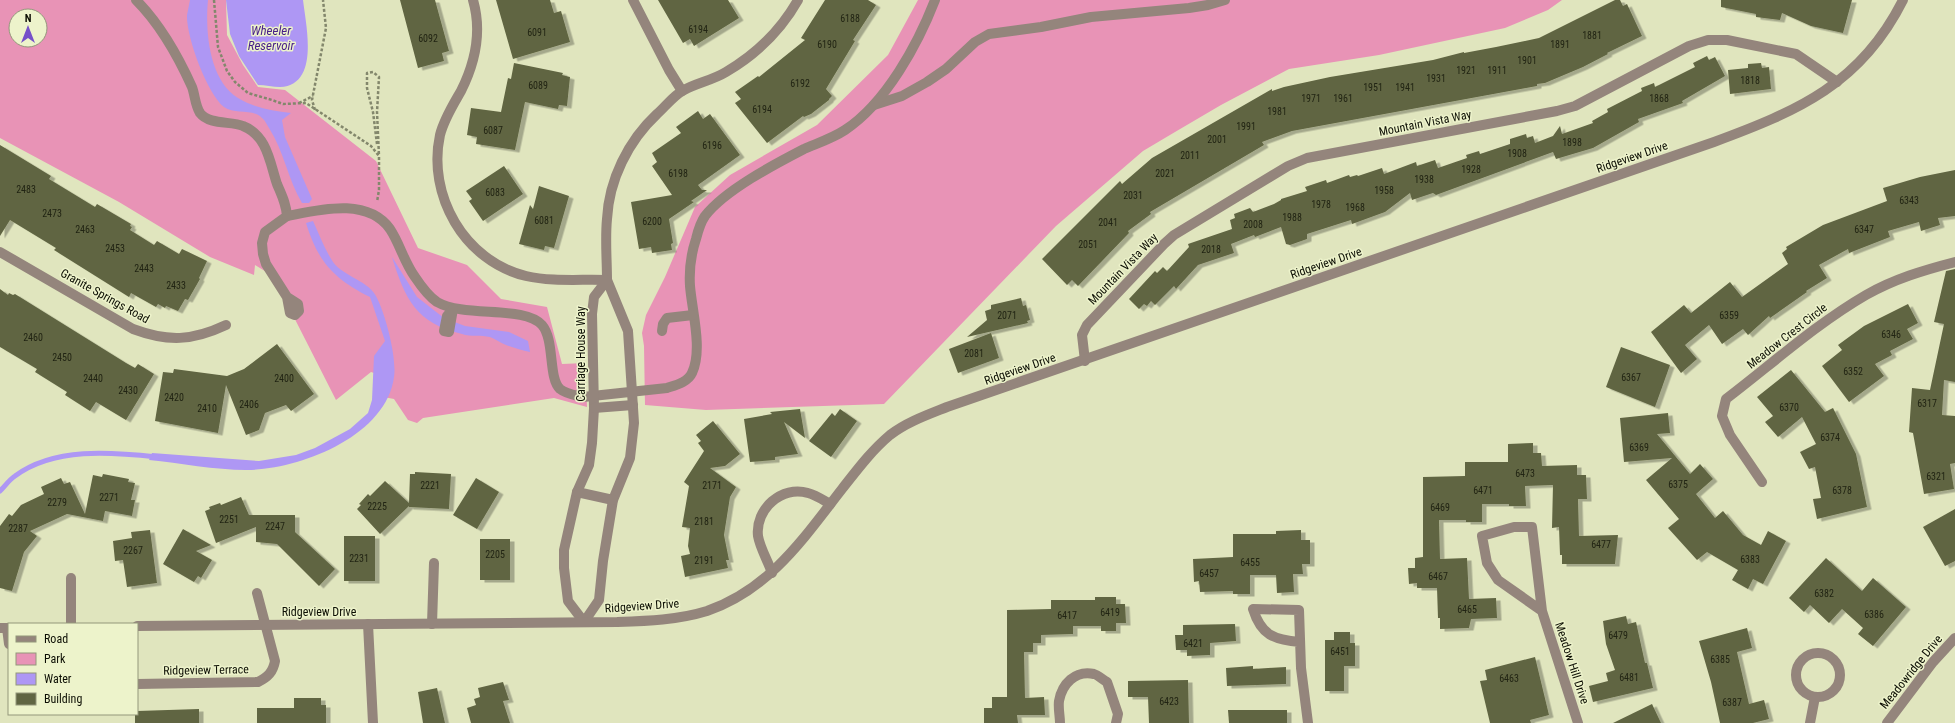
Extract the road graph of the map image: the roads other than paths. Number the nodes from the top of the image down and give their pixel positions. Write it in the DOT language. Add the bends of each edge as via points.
graph roads {
  1 [pos="136,0"];
  2 [pos="473,0"];
  3 [pos="633,0"];
  4 [pos="798,0"];
  5 [pos="935,0"];
  6 [pos="1225,0"];
  7 [pos="1903,0"];
  8 [pos="1837,82"];
  9 [pos="682,91"];
  10 [pos="873,105"];
  11 [pos="287,216"];
  12 [pos="0,252"];
  13 [pos="1955,262"];
  14 [pos="607,280"];
  15 [pos="286,297"];
  16 [pos="693,315"];
  17 [pos="226,325"];
  18 [pos="662,331"];
  19 [pos="1085,361"];
  20 [pos="632,392"];
  21 [pos="594,396"];
  22 [pos="633,404"];
  23 [pos="594,408"];
  24 [pos="1762,482"];
  25 [pos="577,492"];
  26 [pos="613,500"];
  27 [pos="830,504"];
  28 [pos="434,563"];
  29 [pos="772,573"];
  30 [pos="71,578"];
  31 [pos="257,593"];
  32 [pos="1542,611"];
  33 [pos="584,622"];
  34 [pos="71,623"];
  35 [pos="368,624"];
  36 [pos="432,624"];
  37 [pos="265,625"];
  38 [pos="138,626"];
  39 [pos="5,628"];
  40 [pos="1955,638"];
  41 [pos="8,640"];
  42 [pos="1300,642"];
  43 [pos="138,684"];
  44 [pos="1815,697"];
  45 [pos="373,723"];
  46 [pos="1060,723"];
  47 [pos="1116,723"];
  48 [pos="1308,723"];
  49 [pos="1578,723"];
  50 [pos="1810,723"];
  51 [pos="1887,723"];
  1 -- 11 [label="street" via="161,30 192,88 201,114 212,120 246,127 261,141 286,204"];
  2 -- 14 [label="street" via="477,30 475,52 469,72 448,112 437,158 444,203 454,224 483,255 502,267 525,276"];
  3 -- 9 [label="street"];
  4 -- 9 [label="street" via="772,35 750,56 725,73"];
  5 -- 10 [label="street" via="918,39"];
  6 -- 10 [label="street" via="1189,8 1091,17 989,34 927,82 902,96"];
  7 -- 8 [label="street, Ridgeview Drive" via="1877,42 1856,67"];
  8 -- 19 [label="street, Ridgeview Drive" via="1805,104 1747,130"];
  8 -- 19 [label="street, Mountain Vista Way" via="1796,54 1727,40 1708,40 1689,46 1575,106 1307,158 1281,170 1174,235 1164,244 1087,325 1082,335"];
  9 -- 14 [label="street" via="648,122 619,167 606,218"];
  10 -- 16 [label="street" via="845,130 769,168 733,192 704,218 692,250 690,264"];
  11 -- 15 [label="street" via="265,232 262,243 266,264"];
  11 -- 21 [label="street" via="318,210 342,209 372,213 390,230 409,269 423,288 451,314 517,314 534,318 543,326 549,340 556,382 560,388 570,394"];
  12 -- 17 [label="street, Granite Springs Road" via="133,329 151,336 189,338 210,333"];
  13 -- 24 [label="street, Meadow Crest Circle" via="1927,269 1867,295 1835,315 1726,399 1722,416 1730,435"];
  14 -- 20 [label="street" via="628,331"];
  14 -- 21 [label="street, Carriage House Way" via="594,297"];
  16 -- 18 [label="street" via="667,318"];
  16 -- 20 [label="street" via="696,355 692,373 679,384 667,388"];
  19 -- 27 [label="street, Ridgeview Drive" via="947,407 907,424 891,434 866,457"];
  20 -- 21 [label="street"];
  20 -- 22 [label="street"];
  21 -- 23 [label="street, Carriage House Way"];
  22 -- 23 [label="street, Carriage House Way"];
  22 -- 26 [label="street" via="634,423 630,458"];
  23 -- 25 [label="street, Carriage House Way" via="589,465"];
  25 -- 26 [label="street"];
  25 -- 33 [label="street, Carriage House Way" via="568,532 564,568 568,601"];
  26 -- 33 [label="street" via="599,600"];
  27 -- 29 [label="street, Ridgeview Drive" via="795,549"];
  27 -- 29 [label="street" via="808,493 794,491 772,500 759,522 758,535"];
  28 -- 36 [label="street"];
  29 -- 33 [label="street, Ridgeview Drive" via="754,587 723,604 688,616 645,621"];
  30 -- 34 [label="street"];
  31 -- 37 [label="street, Ridgeview Terrace"];
  32 -- 32 [label="street, Meadow Hill Drive" via="1532,527 1514,527 1482,536 1486,563 1498,580"];
  32 -- 49 [label="street, Meadow Hill Drive"];
  33 -- 36 [label="street, Ridgeview Drive"];
  35 -- 36 [label="street, Ridgeview Drive"];
  35 -- 37 [label="street, Ridgeview Drive"];
  35 -- 45 [label="street"];
  37 -- 38 [label="street, Ridgeview Drive"];
  37 -- 43 [label="street, Ridgeview Terrace" via="275,661 273,670 258,682"];
  39 -- 41 [label="street"];
  40 -- 51 [label="street, Meadowridge Drive" via="1933,662"];
  42 -- 42 [label="street" via="1299,610 1253,609 1257,621 1269,636 1283,641"];
  42 -- 48 [label="street"];
  44 -- 44 [label="street" via="1822,697 1835,690 1840,677 1832,658 1818,653 1804,658 1799,664 1796,678 1802,691"];
  44 -- 50 [label="street"];
  46 -- 47 [label="street" via="1059,702 1064,686 1073,677 1084,674 1094,674 1107,682 1118,714"];
}
